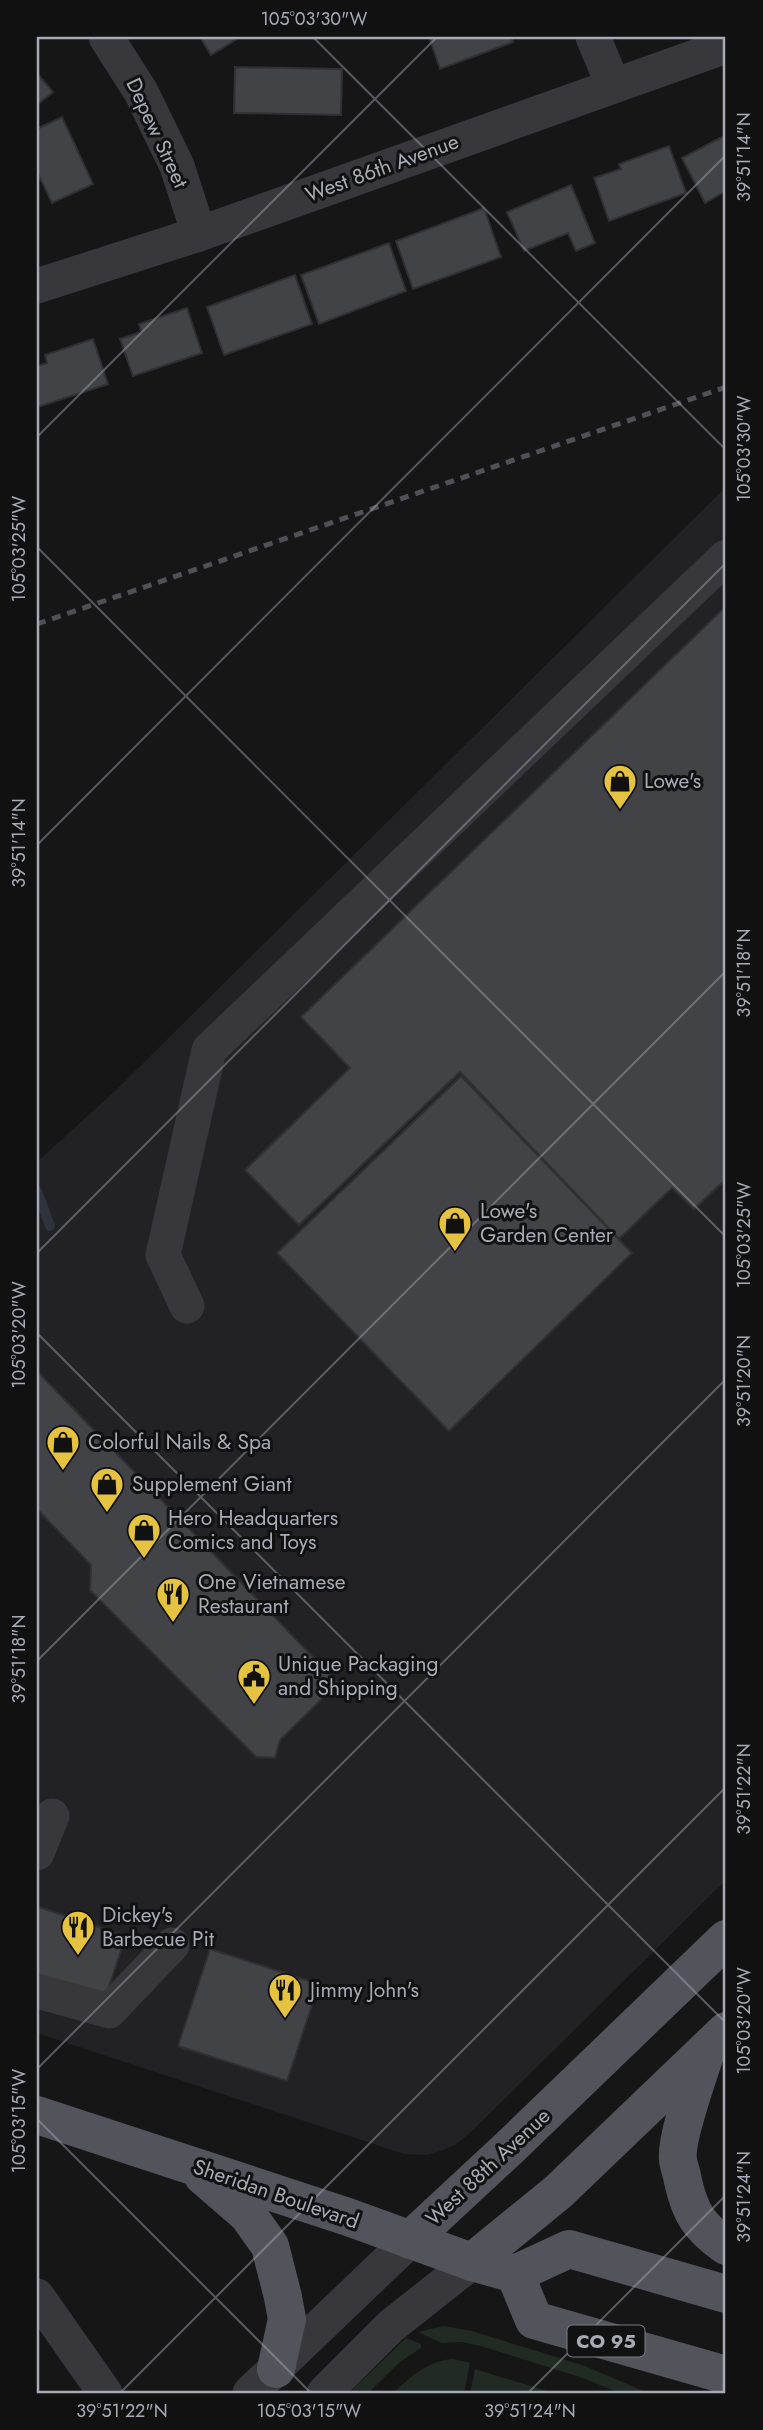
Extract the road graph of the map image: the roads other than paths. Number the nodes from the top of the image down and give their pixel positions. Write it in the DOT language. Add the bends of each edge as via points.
graph roads {
  1 [pos="106,37"];
  2 [pos="593,37"];
  3 [pos="726,46"];
  4 [pos="613,85"];
  5 [pos="199,234"];
  6 [pos="37,286"];
  7 [pos="726,557"];
  8 [pos="187,1306"];
  9 [pos="52,1816"];
  10 [pos="37,1853"];
  11 [pos="726,1939"];
  12 [pos="172,1945"];
  13 [pos="37,1991"];
  14 [pos="717,2040"];
  15 [pos="37,2115"];
  16 [pos="188,2164"];
  17 [pos="410,2240"];
  18 [pos="726,2246"];
  19 [pos="472,2262"];
  20 [pos="514,2274"];
  21 [pos="726,2294"];
  22 [pos="37,2296"];
  23 [pos="726,2375"];
  24 [pos="263,2381"];
  25 [pos="105,2393"];
  26 [pos="324,2393"];
  1 -- 5 [label="street, Depew Street" via="141,92 177,166"];
  2 -- 4 [label="street"];
  3 -- 4 [label="street, West 86th Avenue"];
  4 -- 5 [label="street, West 86th Avenue"];
  5 -- 6 [label="street, West 86th Avenue"];
  7 -- 8 [label="street" via="209,1050 163,1255"];
  9 -- 10 [label="street"];
  11 -- 17 [label="main road, West 88th Avenue"];
  12 -- 13 [label="street" via="109,2011"];
  14 -- 18 [label="main road" via="682,2130 677,2159 691,2210"];
  14 -- 19 [label="main road" via="558,2192"];
  15 -- 16 [label="main road, Sheridan Boulevard"];
  16 -- 17 [label="main road, Sheridan Boulevard"];
  16 -- 24 [label="main road" via="248,2214 270,2246 287,2319"];
  17 -- 19 [label="main road, Sheridan Boulevard"];
  17 -- 24 [label="street, West 88th Avenue"];
  19 -- 20 [label="main road, Sheridan Boulevard"];
  19 -- 26 [label="street" via="391,2326"];
  20 -- 21 [label="main road" via="569,2249"];
  20 -- 23 [label="main road, CO 95" via="534,2320"];
  22 -- 25 [label="street"];
}
